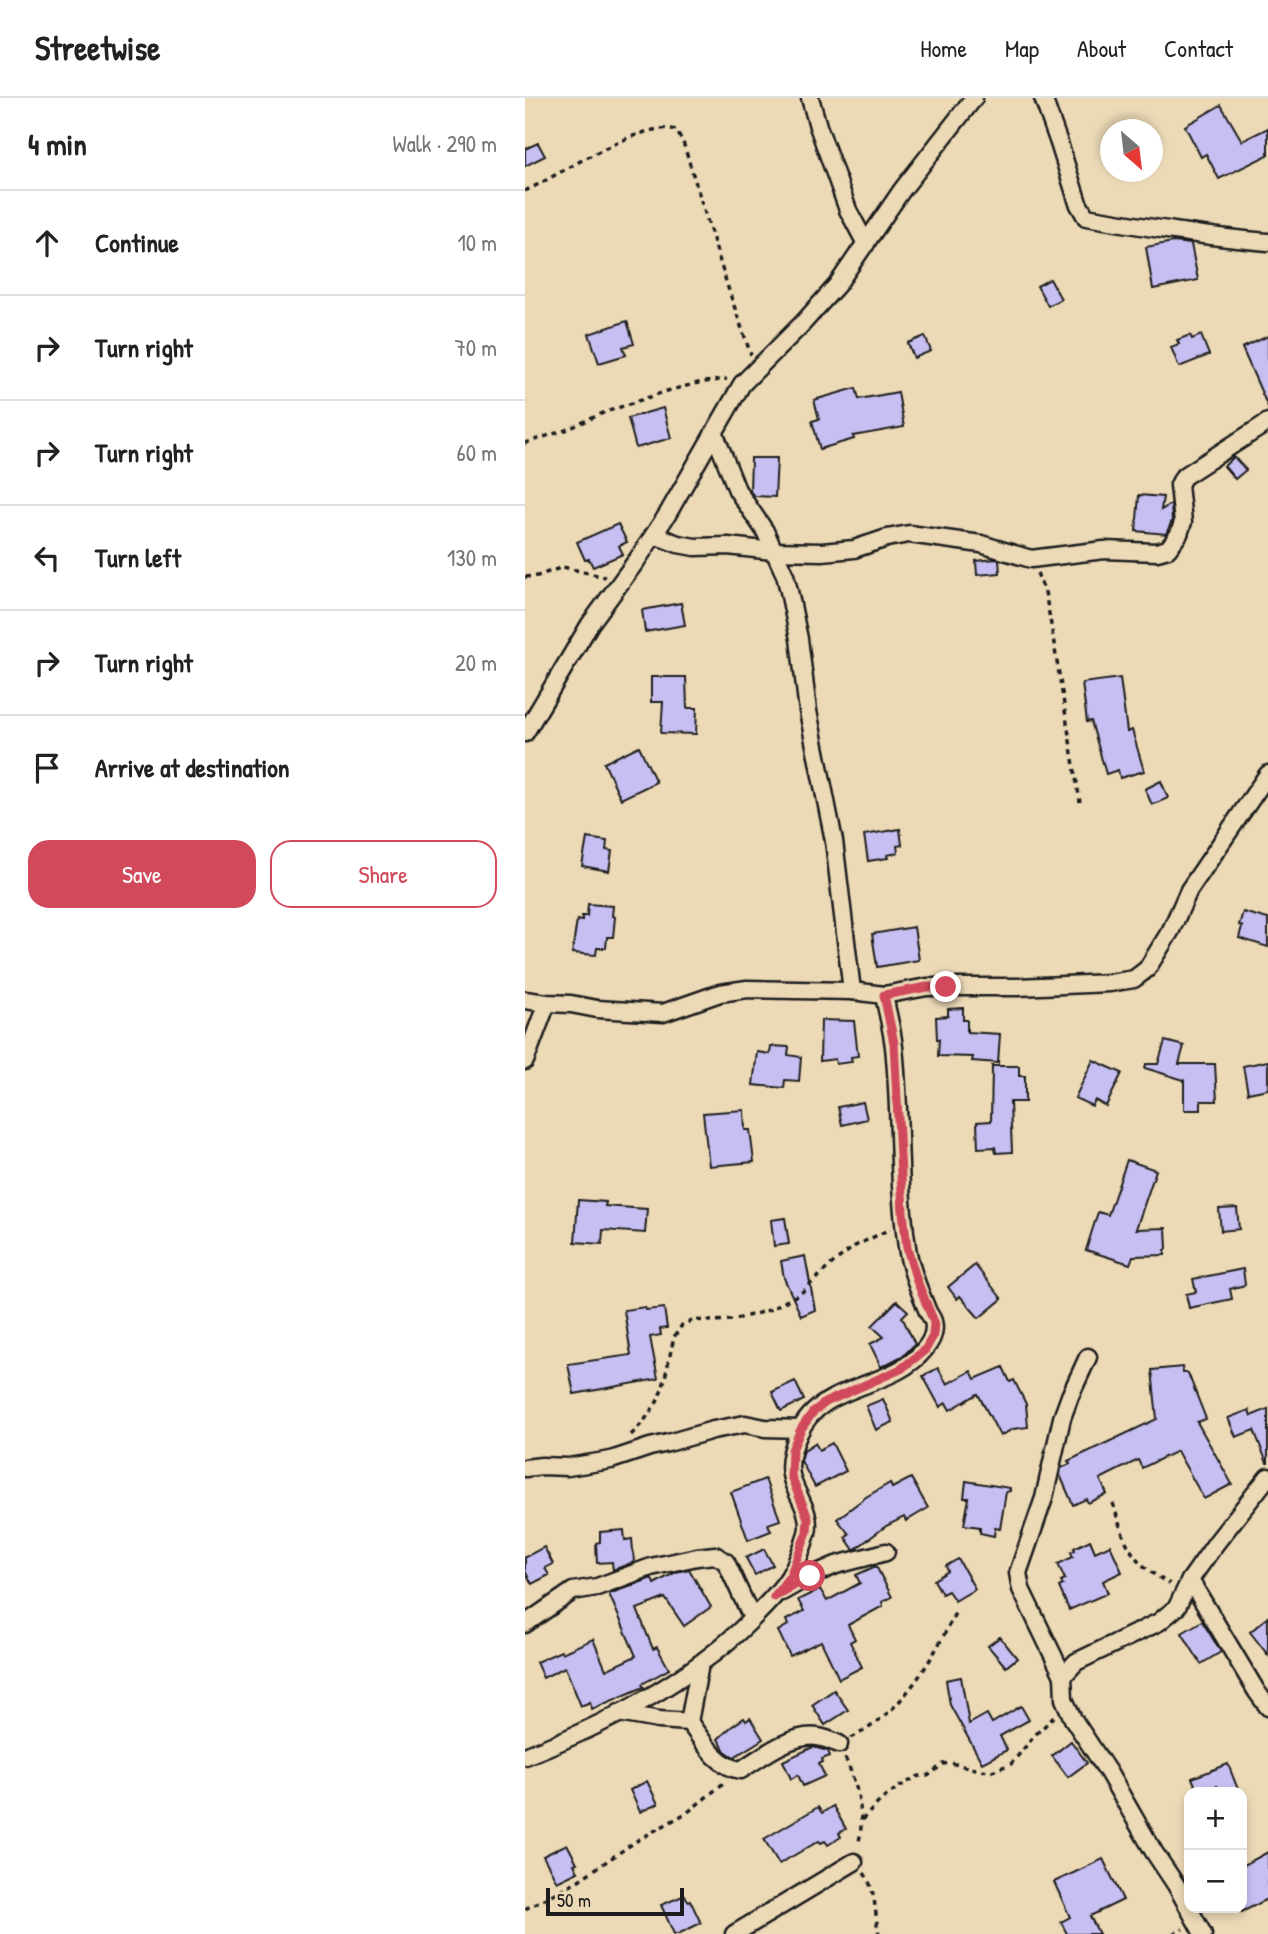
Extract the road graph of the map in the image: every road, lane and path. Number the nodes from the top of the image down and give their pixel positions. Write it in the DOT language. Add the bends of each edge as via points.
graph roads {
  1 [pos="810,98"];
  2 [pos="974,98"];
  3 [pos="1043,98"];
  4 [pos="525,191"];
  5 [pos="1268,242"];
  6 [pos="866,244"];
  7 [pos="756,370"];
  8 [pos="742,384"];
  9 [pos="1268,422"];
  10 [pos="714,432"];
  11 [pos="525,443"];
  12 [pos="654,535"];
  13 [pos="773,551"];
  14 [pos="1031,559"];
  15 [pos="525,578"];
  16 [pos="621,580"];
  17 [pos="525,733"];
  18 [pos="1268,774"];
  19 [pos="1080,802"];
  20 [pos="852,991"];
  21 [pos="884,995"];
  22 [pos="525,1000"];
  23 [pos="547,1003"];
  24 [pos="525,1061"];
  25 [pos="905,1225"];
  26 [pos="1088,1357"];
  27 [pos="801,1429"];
  28 [pos="625,1440"];
  29 [pos="525,1468"];
  30 [pos="1268,1477"];
  31 [pos="1113,1503"];
  32 [pos="886,1552"];
  33 [pos="1187,1586"];
  34 [pos="774,1597"];
  35 [pos="956,1611"];
  36 [pos="752,1618"];
  37 [pos="525,1624"];
  38 [pos="701,1664"];
  39 [pos="1063,1675"];
  40 [pos="1066,1704"];
  41 [pos="1268,1707"];
  42 [pos="619,1713"];
  43 [pos="689,1722"];
  44 [pos="839,1744"];
  45 [pos="525,1755"];
  46 [pos="741,1770"];
  47 [pos="861,1821"];
  48 [pos="853,1862"];
  49 [pos="525,1909"];
  50 [pos="734,1934"];
  51 [pos="879,1934"];
  52 [pos="1203,1934"];
  1 -- 6 [label="street" via="848,210"];
  2 -- 6 [label="street"];
  3 -- 5 [label="street" via="1077,204 1086,216"];
  4 -- 7 [label="path" via="629,136 676,130"];
  6 -- 7 [label="street" via="837,285"];
  7 -- 8 [label="street"];
  8 -- 10 [label="street"];
  8 -- 11 [label="path" via="726,379 677,388"];
  9 -- 14 [label="street" via="1184,477 1179,485 1183,522 1168,549 1104,550"];
  10 -- 12 [label="street"];
  10 -- 13 [label="street" via="737,490 761,523"];
  12 -- 13 [label="street" via="687,547"];
  12 -- 16 [label="street"];
  13 -- 14 [label="street" via="842,551 909,534 981,544"];
  13 -- 20 [label="street" via="785,575 799,639 834,841"];
  14 -- 19 [label="path" via="1045,592"];
  15 -- 16 [label="path" via="563,567"];
  16 -- 17 [label="street"];
  18 -- 21 [label="street" via="1189,890 1147,969 1135,979 927,987"];
  20 -- 21 [label="street"];
  20 -- 23 [label="street" via="747,989 720,993 663,1013"];
  21 -- 25 [label="street" via="894,1043"];
  22 -- 23 [label="street"];
  23 -- 24 [label="street"];
  25 -- 27 [label="street" via="909,1255 934,1322 933,1336 925,1350 901,1369 826,1402"];
  25 -- 28 [label="path" via="855,1246 801,1293 769,1310 733,1320 693,1320 681,1325 657,1402"];
  26 -- 39 [label="street" via="1062,1418 1044,1498 1018,1573 1020,1589"];
  27 -- 29 [label="street" via="745,1424 611,1460"];
  27 -- 34 [label="street" via="792,1450 791,1476 808,1518 807,1532 790,1576"];
  30 -- 33 [label="street"];
  31 -- 33 [label="path" via="1121,1534 1146,1570"];
  32 -- 34 [label="street" via="836,1565"];
  33 -- 39 [label="street" via="1177,1607 1159,1622 1076,1662"];
  33 -- 41 [label="street"];
  34 -- 36 [label="street"];
  35 -- 44 [label="path" via="923,1671 891,1711"];
  36 -- 37 [label="street" via="726,1562 715,1555 651,1567 572,1591"];
  36 -- 38 [label="street"];
  38 -- 42 [label="street"];
  38 -- 43 [label="street"];
  39 -- 40 [label="street"];
  40 -- 47 [label="path" via="1010,1764 992,1771 943,1764 928,1776 909,1779"];
  40 -- 52 [label="street"];
  42 -- 43 [label="street"];
  42 -- 45 [label="street"];
  43 -- 46 [label="street" via="712,1753 727,1766"];
  44 -- 46 [label="street" via="801,1738"];
  44 -- 47 [label="path" via="851,1769"];
  46 -- 49 [label="path" via="688,1812"];
  47 -- 48 [label="path"];
  48 -- 50 [label="street"];
  48 -- 51 [label="path" via="874,1892"];
}
